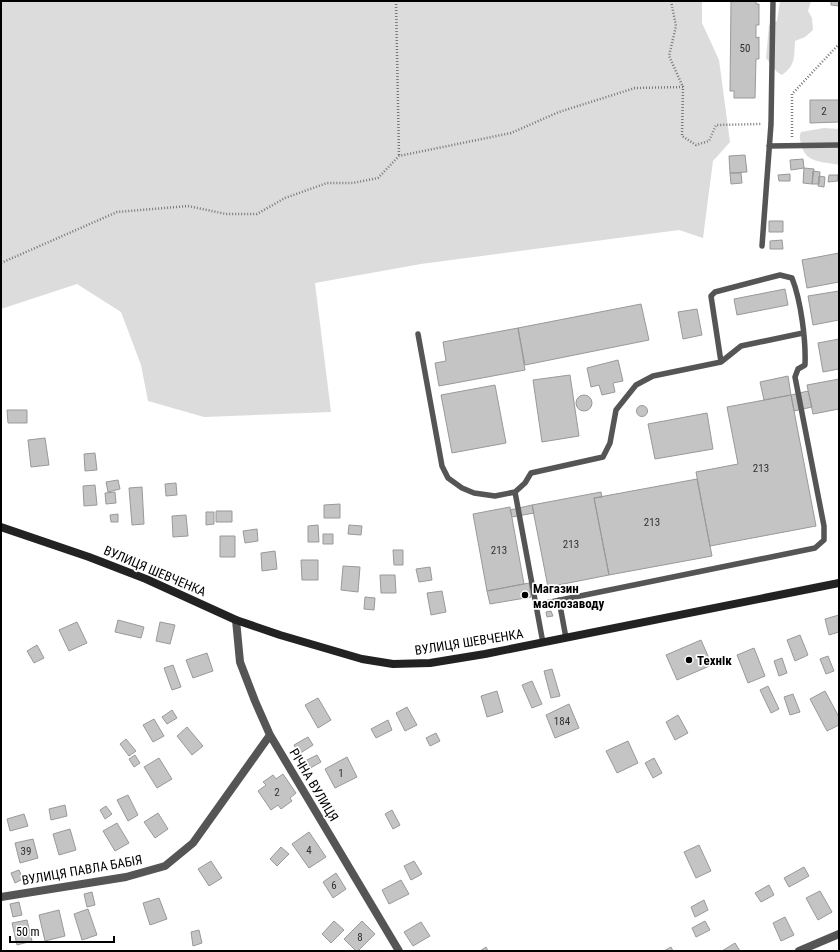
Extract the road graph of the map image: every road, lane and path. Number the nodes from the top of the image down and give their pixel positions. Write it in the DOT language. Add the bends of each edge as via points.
graph roads {
  1 [pos="396,1"];
  2 [pos="671,1"];
  3 [pos="773,1"];
  4 [pos="839,44"];
  5 [pos="683,87"];
  6 [pos="771,124"];
  7 [pos="793,145"];
  8 [pos="839,145"];
  9 [pos="769,146"];
  10 [pos="399,156"];
  11 [pos="762,246"];
  12 [pos="1,263"];
  13 [pos="803,333"];
  14 [pos="418,334"];
  15 [pos="721,362"];
  16 [pos="515,492"];
  17 [pos="1,527"];
  18 [pos="839,583"];
  19 [pos="559,600"];
  20 [pos="536,605"];
  21 [pos="236,620"];
  22 [pos="566,638"];
  23 [pos="542,643"];
  24 [pos="270,735"];
  25 [pos="1,896"];
  26 [pos="839,934"];
  27 [pos="399,951"];
  28 [pos="799,951"];
  1 -- 10 [label="path"];
  2 -- 5 [label="path" via="676,26 669,56"];
  3 -- 6 [label="lane"];
  4 -- 7 [label="path" via="792,94"];
  5 -- 6 [label="path" via="682,136 696,145 709,140 716,125"];
  5 -- 10 [label="path" via="635,88 559,112 511,133"];
  6 -- 9 [label="lane"];
  7 -- 8 [label="lane"];
  7 -- 9 [label="lane"];
  9 -- 11 [label="lane"];
  10 -- 12 [label="path" via="378,178 353,183 327,183 285,198 257,214 226,214 188,206 117,212"];
  13 -- 15 [label="lane" via="741,346"];
  13 -- 15 [label="lane" via="797,292 792,278 780,275 716,292 711,296"];
  13 -- 19 [label="lane" via="805,365 798,369 795,378 824,526 824,540 815,548"];
  14 -- 16 [label="lane" via="442,466 448,478 474,493 495,496"];
  15 -- 16 [label="lane" via="653,376 636,385 616,410 610,443 603,457 531,473 525,484"];
  16 -- 20 [label="lane"];
  17 -- 21 [label="street, ВУЛИЦЯ ШЕВЧЕНКА" via="146,579"];
  18 -- 22 [label="street, ВУЛИЦЯ ШЕВЧЕНКА"];
  19 -- 20 [label="lane"];
  19 -- 22 [label="lane"];
  20 -- 23 [label="lane"];
  21 -- 23 [label="street, ВУЛИЦЯ ШЕВЧЕНКА" via="362,659 393,664 430,663"];
  21 -- 24 [label="street, РІЧНА ВУЛИЦЯ" via="240,662"];
  22 -- 23 [label="street, ВУЛИЦЯ ШЕВЧЕНКА"];
  24 -- 25 [label="street, ВУЛИЦЯ ПАВЛА БАБІЯ" via="193,843 165,866 126,877"];
  24 -- 27 [label="street, РІЧНА ВУЛИЦЯ"];
  26 -- 28 [label="street"];
}
